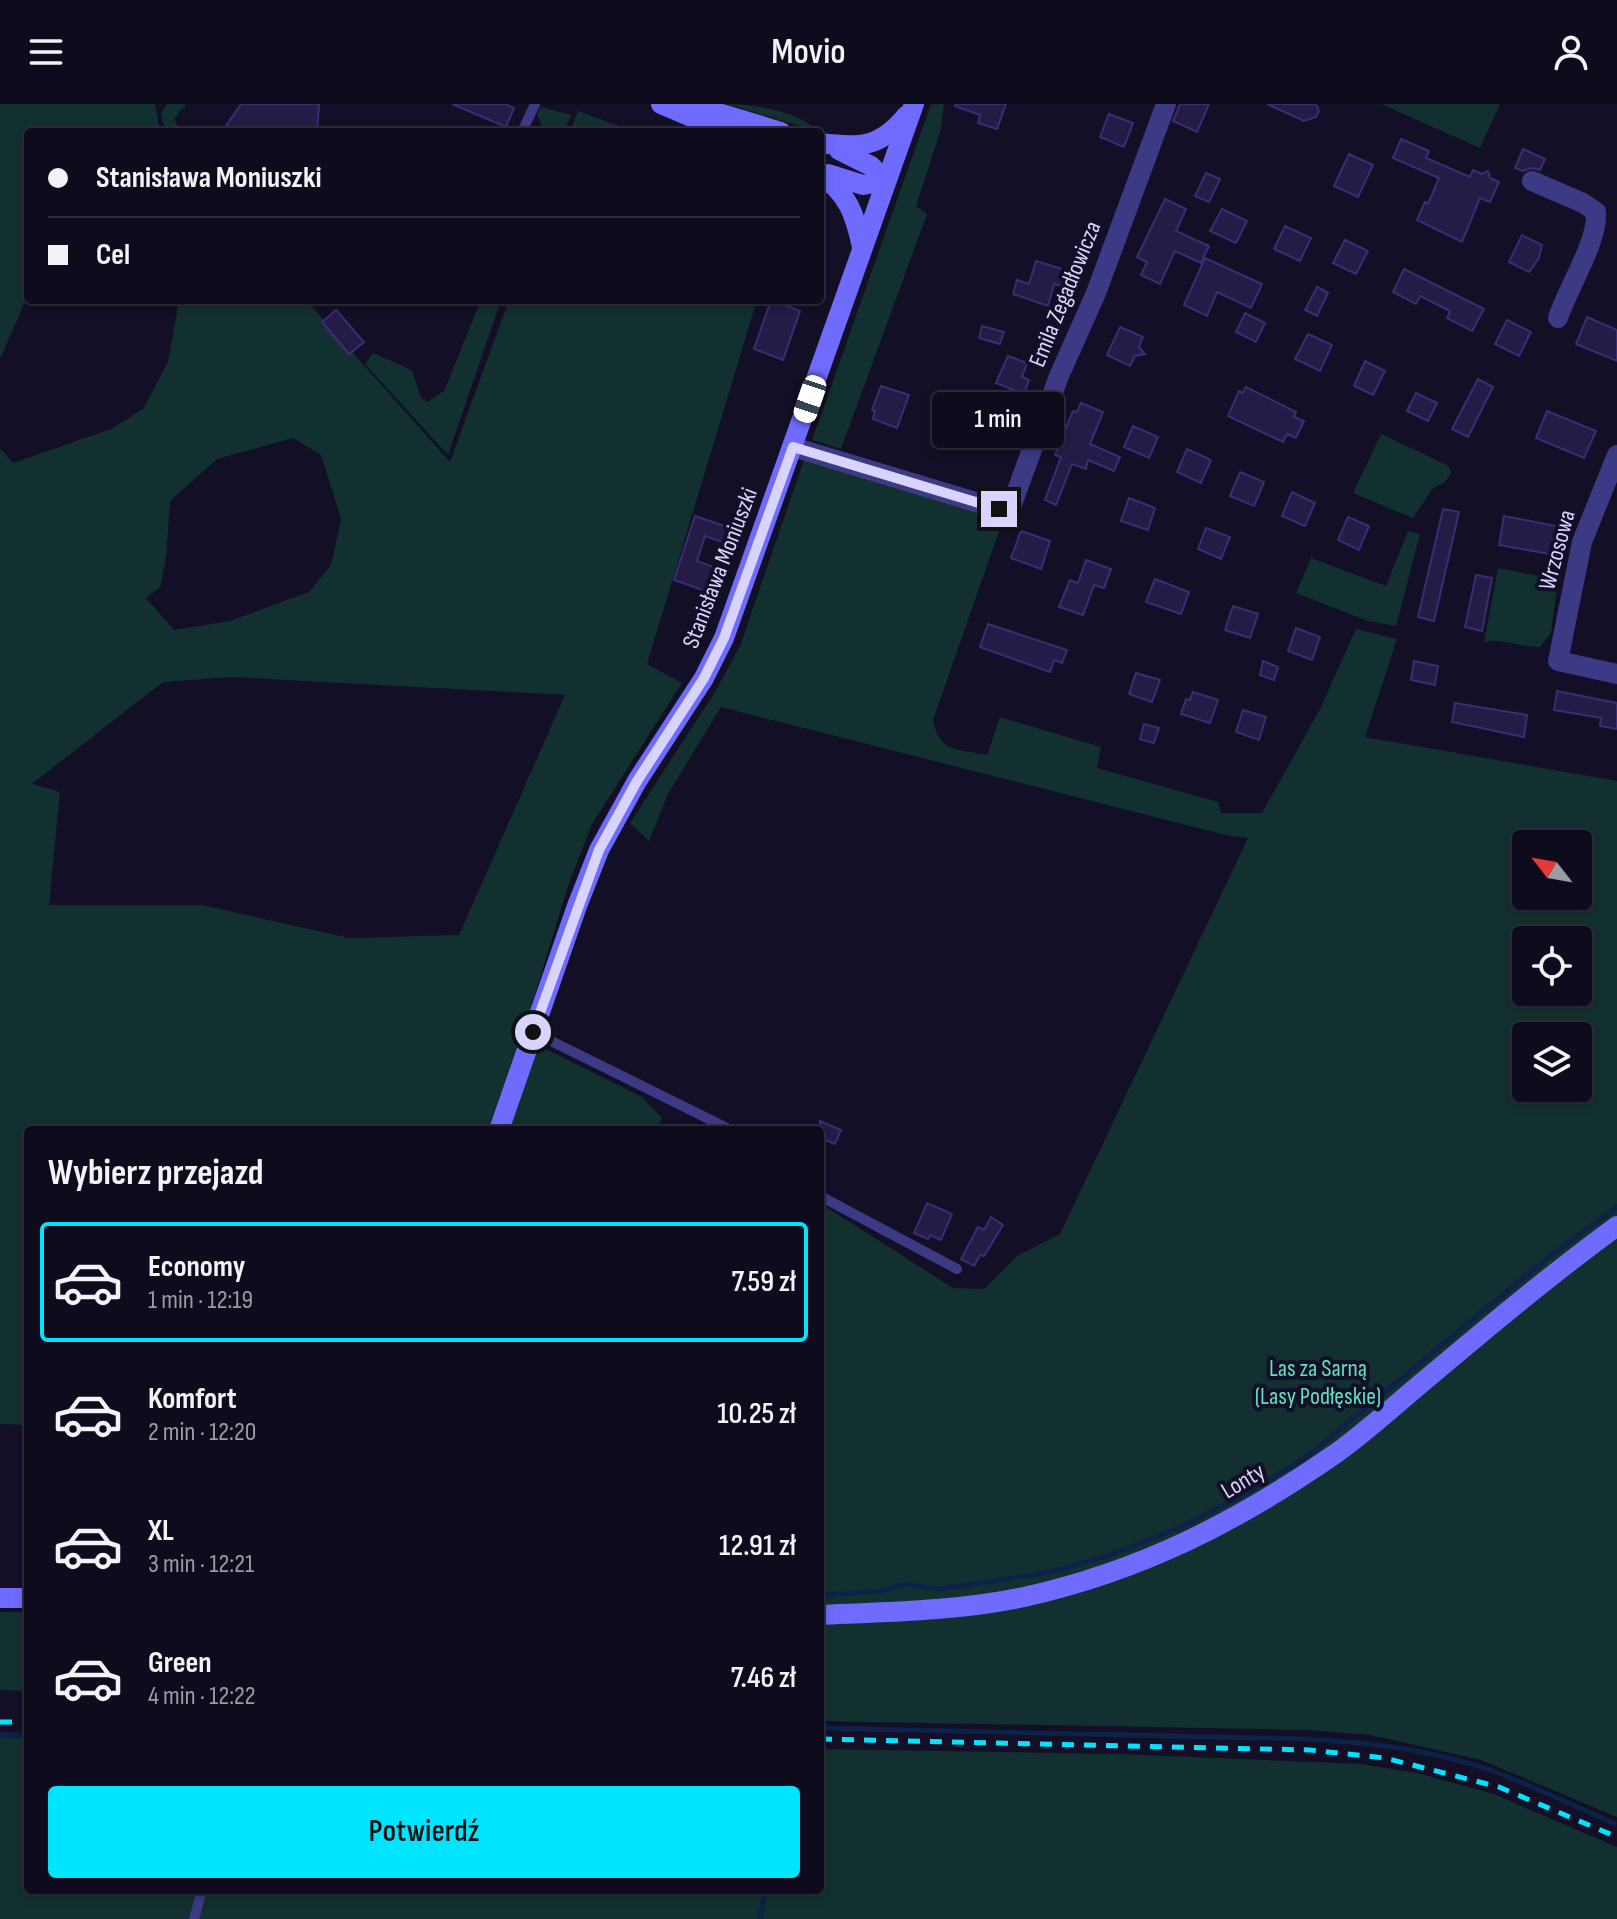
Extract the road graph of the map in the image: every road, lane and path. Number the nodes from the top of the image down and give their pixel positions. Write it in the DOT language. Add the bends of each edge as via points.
graph roads {
  1 [pos="535,104"];
  2 [pos="661,104"];
  3 [pos="689,104"];
  4 [pos="1166,104"];
  5 [pos="913,107"];
  6 [pos="524,128"];
  7 [pos="718,128"];
  8 [pos="768,128"];
  9 [pos="824,144"];
  10 [pos="824,146"];
  11 [pos="824,174"];
  12 [pos="824,176"];
  13 [pos="886,181"];
  14 [pos="1532,181"];
  15 [pos="862,247"];
  16 [pos="1558,318"];
  17 [pos="793,447"];
  18 [pos="1617,455"];
  19 [pos="1617,674"];
  20 [pos="533,1032"];
  21 [pos="500,1126"];
  22 [pos="723,1126"];
  23 [pos="824,1198"];
  24 [pos="1617,1226"];
  25 [pos="957,1269"];
  26 [pos="0,1598"];
  27 [pos="24,1598"];
  28 [pos="824,1615"];
  29 [pos="201,1894"];
  30 [pos="194,1919"];
  1 -- 6 [label="lane"];
  2 -- 7 [label="street"];
  3 -- 8 [label="street"];
  4 -- 17 [label="street, Emila Zegadłowicza" via="1096,293 1006,507"];
  5 -- 9 [label="street" via="896,129 875,141 855,148"];
  5 -- 13 [label="street, Stanisława Moniuszki"];
  10 -- 13 [label="street" via="859,159"];
  11 -- 13 [label="street" via="863,185"];
  12 -- 15 [label="street" via="848,201"];
  13 -- 15 [label="street, Stanisława Moniuszki"];
  14 -- 16 [label="street" via="1596,212 1597,228"];
  15 -- 17 [label="street, Stanisława Moniuszki"];
  17 -- 20 [label="street, Stanisława Moniuszki" via="724,638 599,850"];
  18 -- 19 [label="street, Wrzosowa" via="1582,542 1558,661"];
  20 -- 21 [label="street, Stanisława Moniuszki"];
  20 -- 22 [label="lane"];
  23 -- 25 [label="lane"];
  24 -- 28 [label="street, Lonty" via="1338,1452 1181,1546 1024,1597 961,1607"];
  26 -- 27 [label="street"];
  29 -- 30 [label="lane"];
}
